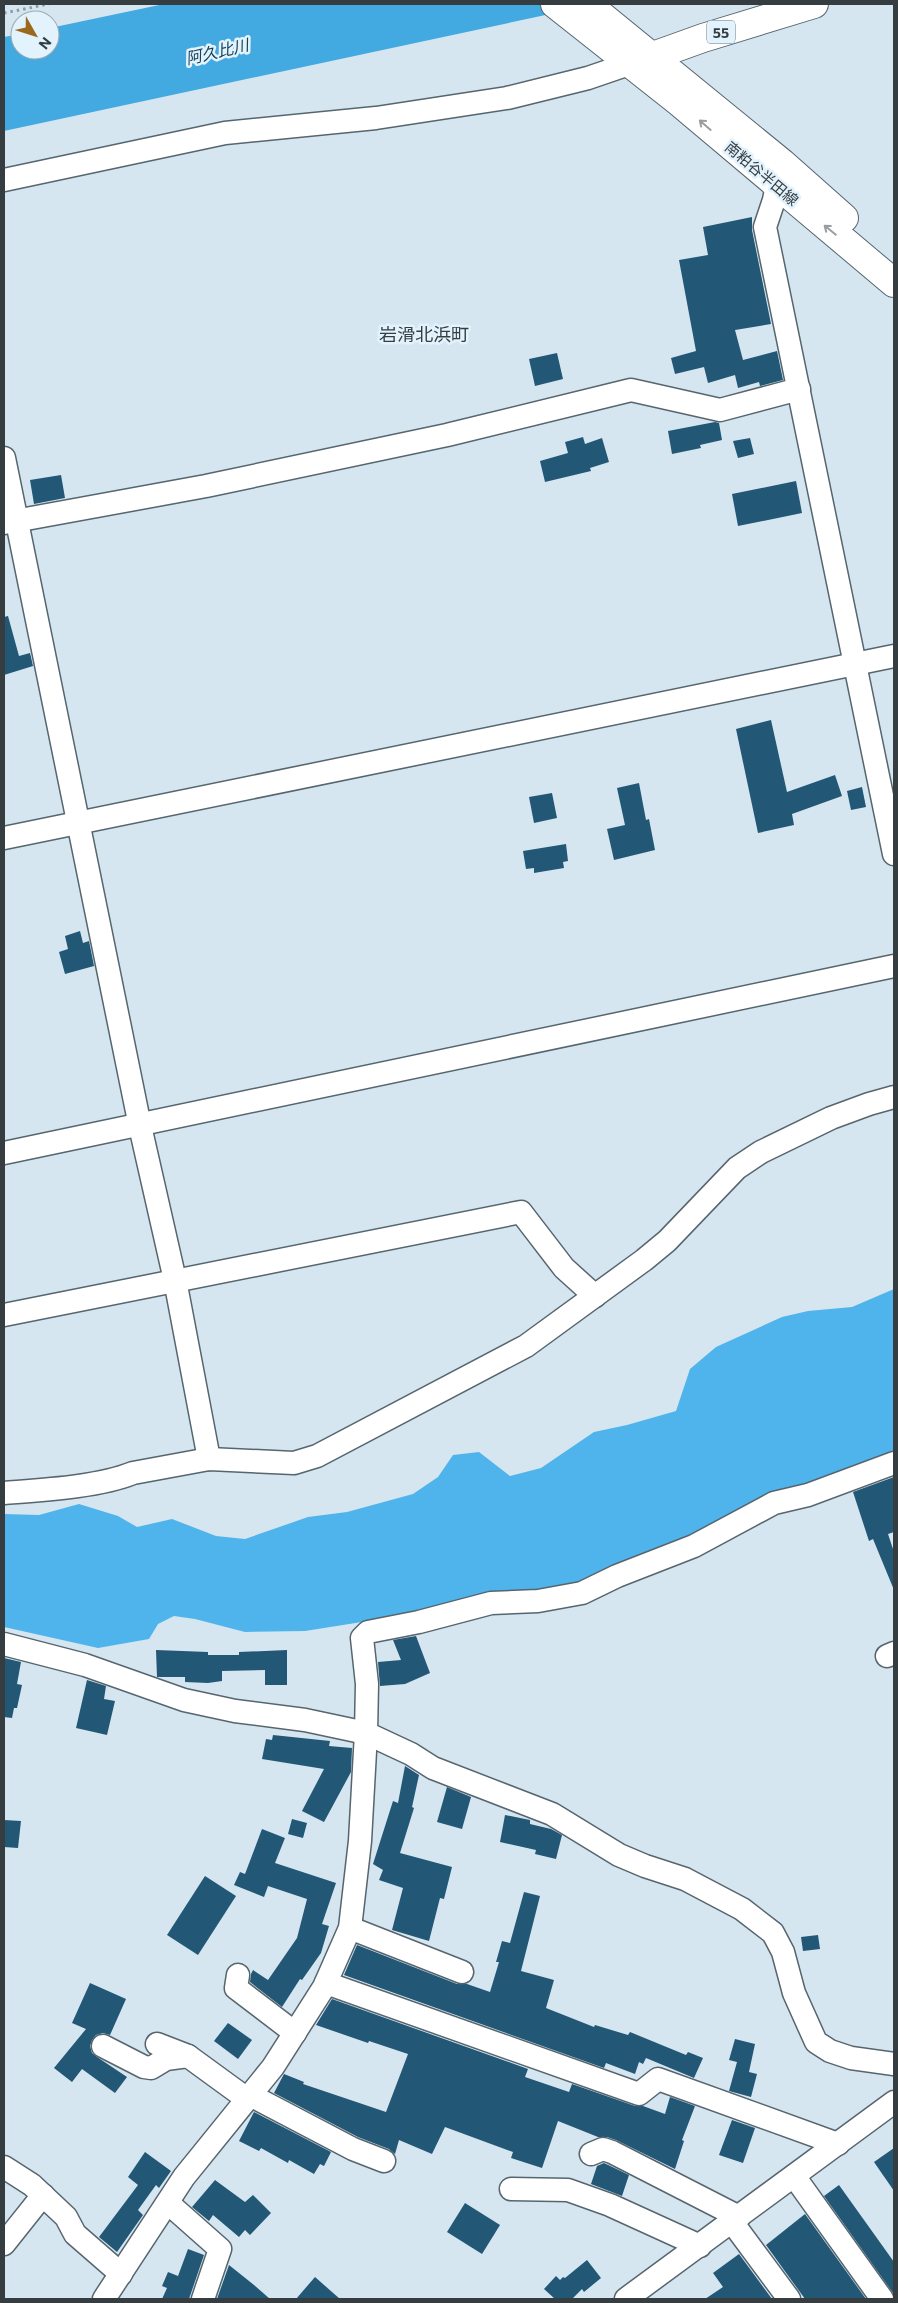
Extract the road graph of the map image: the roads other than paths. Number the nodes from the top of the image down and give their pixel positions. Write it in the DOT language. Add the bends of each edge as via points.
graph roads {
  1 [pos="555,4"];
  2 [pos="814,4"];
  3 [pos="593,18"];
  4 [pos="641,61"];
  5 [pos="779,175"];
  6 [pos="4,180"];
  7 [pos="894,262"];
  8 [pos="894,283"];
  9 [pos="799,389"];
  10 [pos="4,458"];
  11 [pos="10,522"];
  12 [pos="894,656"];
  13 [pos="855,664"];
  14 [pos="79,823"];
  15 [pos="891,825"];
  16 [pos="4,838"];
  17 [pos="894,854"];
  18 [pos="894,966"];
  19 [pos="894,1097"];
  20 [pos="140,1126"];
  21 [pos="4,1153"];
  22 [pos="175,1280"];
  23 [pos="595,1296"];
  24 [pos="4,1315"];
  25 [pos="209,1459"];
  26 [pos="894,1463"];
  27 [pos="4,1493"];
  28 [pos="4,1644"];
  29 [pos="366,1734"];
  30 [pos="350,1928"];
  31 [pos="462,1972"];
  32 [pos="238,1975"];
  33 [pos="326,1983"];
  34 [pos="294,2032"];
  35 [pos="157,2044"];
  36 [pos="103,2046"];
  37 [pos="188,2056"];
  38 [pos="894,2064"];
  39 [pos="248,2097"];
  40 [pos="894,2102"];
  41 [pos="838,2144"];
  42 [pos="591,2154"];
  43 [pos="384,2161"];
  44 [pos="4,2167"];
  45 [pos="794,2176"];
  46 [pos="511,2189"];
  47 [pos="43,2195"];
  48 [pos="168,2203"];
  49 [pos="736,2219"];
  50 [pos="4,2244"];
  51 [pos="700,2246"];
  52 [pos="120,2274"];
  53 [pos="104,2299"];
  54 [pos="202,2299"];
  55 [pos="626,2299"];
  56 [pos="789,2299"];
  57 [pos="882,2299"];
  1 -- 3 [label="main road, 南粕谷半田線"];
  2 -- 4 [label="main road, 55"];
  3 -- 4 [label="main road, 南粕谷半田線"];
  4 -- 5 [label="main road, 南粕谷半田線"];
  4 -- 6 [label="street" via="508,98 376,118 225,133"];
  5 -- 7 [label="main road, 南粕谷半田線"];
  8 -- 5 [label="main road, 南粕谷半田線, one-way"];
  5 -- 9 [label="street" via="765,227"];
  9 -- 11 [label="street" via="720,410 631,390 437,437 206,486"];
  9 -- 13 [label="street"];
  10 -- 11 [label="street"];
  11 -- 14 [label="street"];
  12 -- 13 [label="street"];
  13 -- 14 [label="street"];
  13 -- 15 [label="street"];
  14 -- 16 [label="street"];
  14 -- 20 [label="street"];
  15 -- 17 [label="street"];
  18 -- 20 [label="street"];
  19 -- 23 [label="street" via="831,1118 761,1152 737,1168 667,1241"];
  20 -- 21 [label="street"];
  20 -- 22 [label="street"];
  22 -- 23 [label="street" via="521,1212 564,1268"];
  22 -- 24 [label="street"];
  22 -- 25 [label="street"];
  23 -- 25 [label="street" via="526,1346 317,1456 294,1463"];
  25 -- 27 [label="street" via="133,1473 123,1478"];
  26 -- 29 [label="street" via="808,1495 774,1503 694,1546 617,1576 582,1594 538,1601 491,1603 368,1632 362,1638 367,1684"];
  28 -- 29 [label="street" via="85,1665 184,1700 235,1711 305,1720"];
  29 -- 30 [label="street" via="360,1841"];
  29 -- 38 [label="street" via="411,1754 433,1768 552,1814 619,1855 685,1879 742,1909 773,1932 783,1952 794,1993 816,2042 851,2058"];
  30 -- 31 [label="street"];
  30 -- 33 [label="street"];
  32 -- 34 [label="street" via="236,1988"];
  33 -- 34 [label="street"];
  33 -- 41 [label="street" via="639,2094 658,2079"];
  34 -- 39 [label="street" via="273,2067"];
  35 -- 37 [label="street"];
  36 -- 37 [label="street" via="151,2068 166,2059"];
  37 -- 39 [label="street"];
  39 -- 43 [label="street"];
  39 -- 48 [label="street" via="184,2177"];
  40 -- 41 [label="street"];
  41 -- 45 [label="street"];
  42 -- 49 [label="street" via="603,2149 612,2152"];
  44 -- 47 [label="street"];
  45 -- 49 [label="street"];
  45 -- 57 [label="street"];
  46 -- 51 [label="street" via="568,2190 610,2205"];
  47 -- 50 [label="street"];
  47 -- 52 [label="street" via="66,2217 76,2234"];
  48 -- 52 [label="street"];
  48 -- 54 [label="street" via="220,2249"];
  49 -- 51 [label="street"];
  49 -- 56 [label="street"];
  51 -- 55 [label="street"];
  52 -- 53 [label="street"];
}
